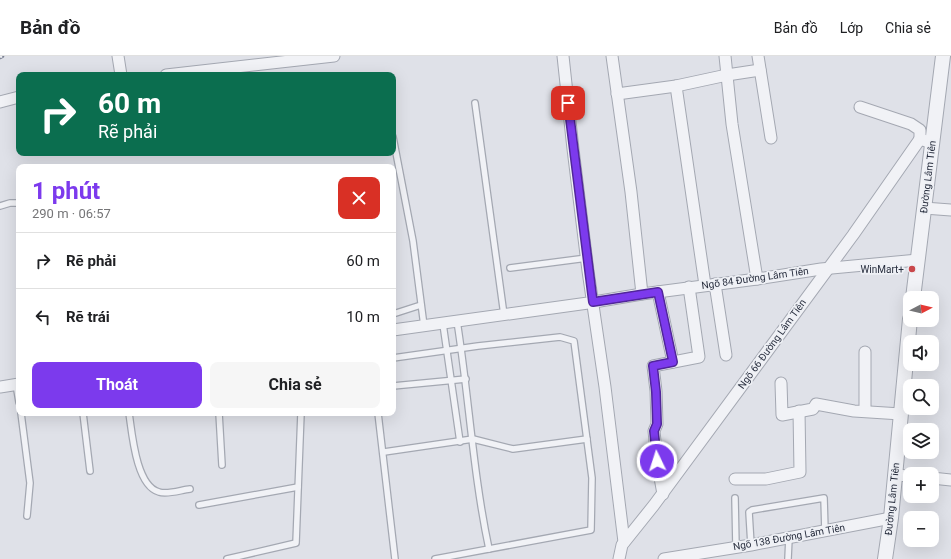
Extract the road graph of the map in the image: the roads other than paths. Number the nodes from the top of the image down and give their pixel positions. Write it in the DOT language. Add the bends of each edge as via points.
graph roads {
  1 [pos="118,56"];
  2 [pos="334,56"];
  3 [pos="563,56"];
  4 [pos="612,56"];
  5 [pos="725,56"];
  6 [pos="758,56"];
  7 [pos="943,56"];
  8 [pos="760,70"];
  9 [pos="120,72"];
  10 [pos="193,72"];
  11 [pos="727,75"];
  12 [pos="676,86"];
  13 [pos="617,94"];
  14 [pos="16,98"];
  15 [pos="0,102"];
  16 [pos="475,103"];
  17 [pos="860,107"];
  18 [pos="771,138"];
  19 [pos="926,141"];
  20 [pos="396,153"];
  21 [pos="16,203"];
  22 [pos="0,206"];
  23 [pos="924,208"];
  24 [pos="951,210"];
  25 [pos="587,258"];
  26 [pos="918,260"];
  27 [pos="510,268"];
  28 [pos="829,268"];
  29 [pos="757,279"];
  30 [pos="710,285"];
  31 [pos="689,287"];
  32 [pos="914,291"];
  33 [pos="658,292"];
  34 [pos="642,294"];
  35 [pos="593,302"];
  36 [pos="421,304"];
  37 [pos="396,313"];
  38 [pos="504,315"];
  39 [pos="457,321"];
  40 [pos="443,324"];
  41 [pos="424,326"];
  42 [pos="909,327"];
  43 [pos="396,330"];
  44 [pos="462,348"];
  45 [pos="447,350"];
  46 [pos="865,352"];
  47 [pos="726,355"];
  48 [pos="396,358"];
  49 [pos="673,362"];
  50 [pos="466,379"];
  51 [pos="452,381"];
  52 [pos="781,383"];
  53 [pos="16,384"];
  54 [pos="396,386"];
  55 [pos="0,387"];
  56 [pos="865,411"];
  57 [pos="799,412"];
  58 [pos="901,414"];
  59 [pos="21,416"];
  60 [pos="83,416"];
  61 [pos="129,416"];
  62 [pos="219,416"];
  63 [pos="301,416"];
  64 [pos="378,416"];
  65 [pos="587,439"];
  66 [pos="473,440"];
  67 [pos="460,442"];
  68 [pos="384,452"];
  69 [pos="222,465"];
  70 [pos="90,471"];
  71 [pos="895,475"];
  72 [pos="903,476"];
  73 [pos="735,479"];
  74 [pos="939,479"];
  75 [pos="951,480"];
  76 [pos="298,487"];
  77 [pos="190,489"];
  78 [pos="663,494"];
  79 [pos="735,498"];
  80 [pos="199,505"];
  81 [pos="27,516"];
  82 [pos="891,518"];
  83 [pos="825,531"];
  84 [pos="789,538"];
  85 [pos="624,542"];
  86 [pos="751,545"];
  87 [pos="736,547"];
  88 [pos="489,549"];
  89 [pos="227,559"];
  90 [pos="395,559"];
  91 [pos="435,559"];
  92 [pos="619,559"];
  93 [pos="665,559"];
  94 [pos="788,559"];
  95 [pos="885,559"];
  1 -- 9 [label="street"];
  2 -- 10 [label="street"];
  3 -- 25 [label="street"];
  4 -- 13 [label="street"];
  5 -- 11 [label="street"];
  6 -- 8 [label="street"];
  7 -- 19 [label="street, Đường Lâm Tiên"];
  8 -- 11 [label="street"];
  8 -- 18 [label="street"];
  11 -- 12 [label="street"];
  11 -- 29 [label="street" via="732,124"];
  12 -- 13 [label="street"];
  12 -- 30 [label="street"];
  13 -- 34 [label="street"];
  14 -- 15 [label="street"];
  16 -- 38 [label="lane"];
  17 -- 19 [label="street" via="911,124 920,130"];
  19 -- 23 [label="street, Đường Lâm Tiên"];
  19 -- 28 [label="street, Ngõ 66 Đường Lâm Tiên" via="894,178"];
  20 -- 36 [label="lane" via="413,241"];
  21 -- 22 [label="lane"];
  23 -- 24 [label="street"];
  23 -- 26 [label="street, Đường Lâm Tiên"];
  25 -- 27 [label="lane"];
  25 -- 35 [label="street"];
  26 -- 28 [label="street, Ngõ 84 Đường Lâm Tiên"];
  26 -- 32 [label="street, Đường Lâm Tiên"];
  28 -- 29 [label="street, Ngõ 84 Đường Lâm Tiên"];
  28 -- 78 [label="street, Ngõ 66 Đường Lâm Tiên"];
  29 -- 30 [label="street, Ngõ 84 Đường Lâm Tiên"];
  30 -- 31 [label="street, Ngõ 84 Đường Lâm Tiên"];
  30 -- 47 [label="street"];
  31 -- 33 [label="street, Ngõ 84 Đường Lâm Tiên"];
  31 -- 49 [label="street" via="699,357"];
  33 -- 34 [label="street, Ngõ 84 Đường Lâm Tiên"];
  33 -- 49 [label="street"];
  34 -- 35 [label="street, Ngõ 84 Đường Lâm Tiên"];
  35 -- 38 [label="street, Ngõ 84 Đường Lâm Tiên"];
  35 -- 85 [label="street"];
  36 -- 37 [label="lane"];
  36 -- 41 [label="lane"];
  38 -- 39 [label="street, Ngõ 84 Đường Lâm Tiên"];
  39 -- 40 [label="street, Ngõ 84 Đường Lâm Tiên"];
  39 -- 44 [label="lane"];
  40 -- 41 [label="street, Ngõ 84 Đường Lâm Tiên"];
  40 -- 45 [label="lane"];
  41 -- 43 [label="street, Ngõ 84 Đường Lâm Tiên"];
  42 -- 58 [label="street, Đường Lâm Tiên"];
  44 -- 45 [label="lane"];
  44 -- 50 [label="lane"];
  44 -- 65 [label="lane" via="560,337 574,341"];
  45 -- 48 [label="lane"];
  45 -- 51 [label="lane"];
  46 -- 56 [label="street"];
  49 -- 78 [label="street" via="653,366 657,424 654,431"];
  50 -- 51 [label="lane"];
  50 -- 66 [label="lane"];
  51 -- 54 [label="lane"];
  51 -- 67 [label="lane"];
  52 -- 57 [label="street" via="782,415"];
  53 -- 55 [label="street"];
  56 -- 57 [label="street" via="816,404 813,409"];
  56 -- 58 [label="street"];
  57 -- 73 [label="street" via="800,472 766,480"];
  58 -- 71 [label="street, Đường Lâm Tiên"];
  59 -- 81 [label="lane" via="30,483"];
  60 -- 70 [label="lane"];
  61 -- 77 [label="lane" via="134,451 148,483 162,493"];
  62 -- 69 [label="lane"];
  63 -- 76 [label="lane"];
  64 -- 68 [label="lane"];
  65 -- 66 [label="lane" via="513,449"];
  65 -- 88 [label="lane" via="592,478 591,530"];
  66 -- 67 [label="lane"];
  66 -- 88 [label="lane" via="481,512"];
  67 -- 68 [label="lane"];
  68 -- 90 [label="lane"];
  71 -- 72 [label="street"];
  71 -- 82 [label="street, Đường Lâm Tiên"];
  74 -- 75 [label="street"];
  76 -- 80 [label="lane"];
  76 -- 89 [label="lane" via="296,544"];
  78 -- 85 [label="street, Ngõ 66 Đường Lâm Tiên"];
  79 -- 87 [label="lane"];
  82 -- 83 [label="street, Ngõ 138 Đường Lâm Tiên"];
  82 -- 95 [label="street, Đường Lâm Tiên"];
  83 -- 84 [label="street, Ngõ 138 Đường Lâm Tiên"];
  83 -- 86 [label="lane" via="824,498 752,510 749,512"];
  84 -- 86 [label="street, Ngõ 138 Đường Lâm Tiên"];
  84 -- 94 [label="lane"];
  85 -- 92 [label="street, Ngõ 66 Đường Lâm Tiên"];
  86 -- 87 [label="street, Ngõ 138 Đường Lâm Tiên"];
  87 -- 93 [label="street, Ngõ 138 Đường Lâm Tiên"];
  88 -- 91 [label="lane"];
}
